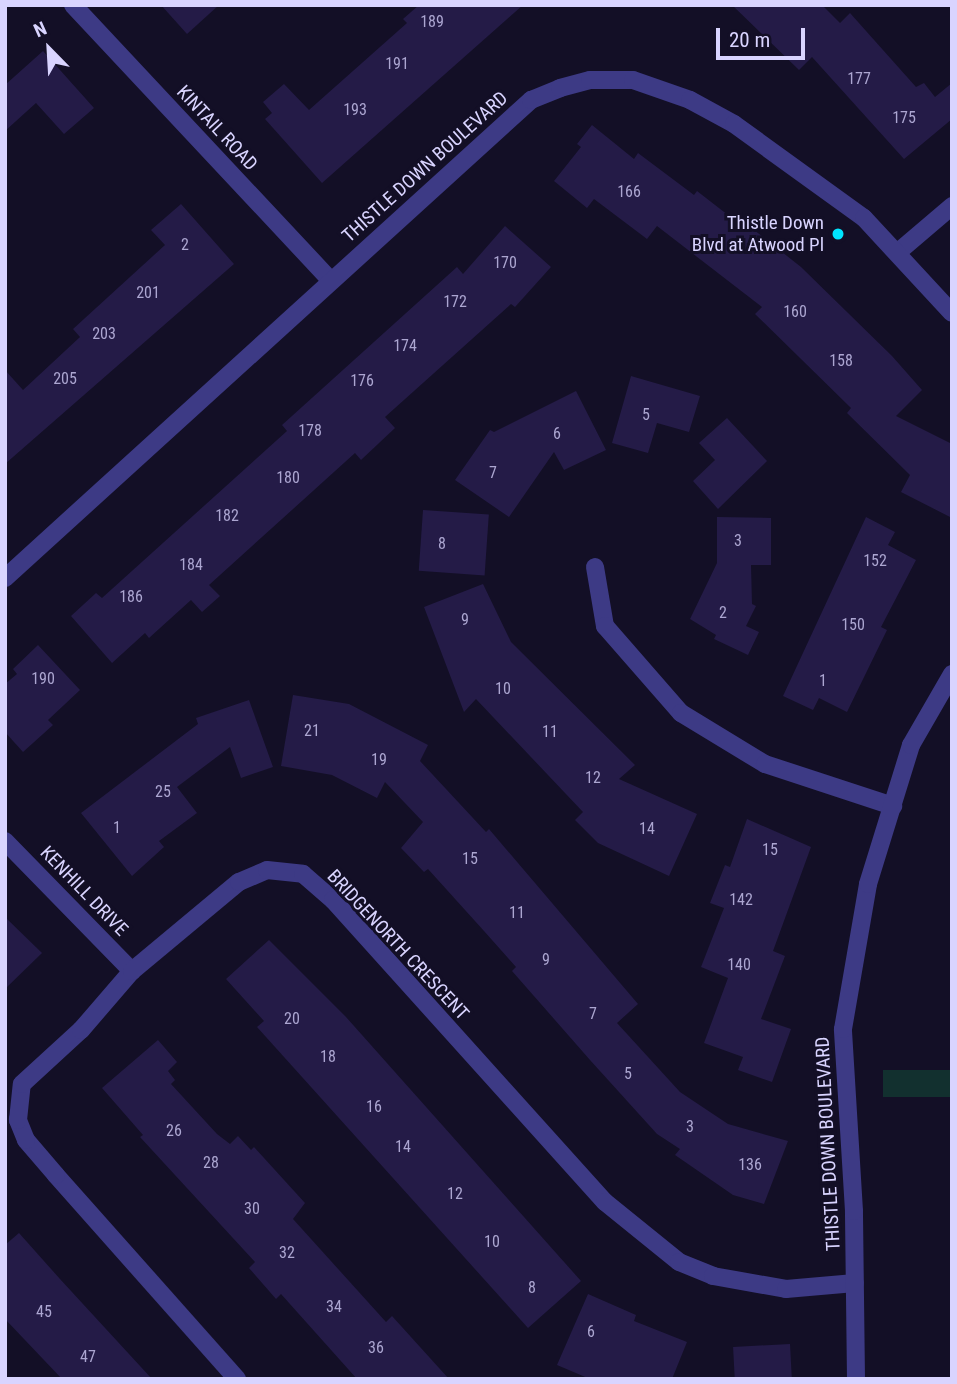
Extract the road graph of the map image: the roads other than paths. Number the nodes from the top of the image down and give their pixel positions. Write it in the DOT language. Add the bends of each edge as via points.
graph roads {
  1 [pos="73,5"];
  2 [pos="952,206"];
  3 [pos="898,252"];
  4 [pos="330,280"];
  5 [pos="952,313"];
  6 [pos="595,567"];
  7 [pos="5,578"];
  8 [pos="952,674"];
  9 [pos="893,806"];
  10 [pos="5,841"];
  11 [pos="132,971"];
  12 [pos="855,1283"];
  13 [pos="237,1379"];
  14 [pos="856,1379"];
  1 -- 4 [label="street, KINTAIL ROAD"];
  2 -- 3 [label="street"];
  3 -- 4 [label="street, THISTLE DOWN BOULEVARD" via="864,218 734,124 690,100 633,80 590,80 531,100"];
  3 -- 5 [label="street, THISTLE DOWN BOULEVARD"];
  4 -- 7 [label="street, THISTLE DOWN BOULEVARD"];
  6 -- 9 [label="street" via="605,626 681,713 765,764 811,783"];
  8 -- 9 [label="street, THISTLE DOWN BOULEVARD" via="911,746"];
  9 -- 12 [label="street, THISTLE DOWN BOULEVARD" via="869,884 843,1028"];
  10 -- 11 [label="street, KENHILL DRIVE"];
  11 -- 12 [label="street, BRIDGENORTH CRESCENT" via="239,882 267,870 303,874 333,900 605,1202 678,1262 713,1276 786,1289"];
  11 -- 13 [label="street, BRIDGENORTH CRESCENT" via="81,1030 22,1084 18,1120 26,1140"];
  12 -- 14 [label="street, THISTLE DOWN BOULEVARD"];
}
